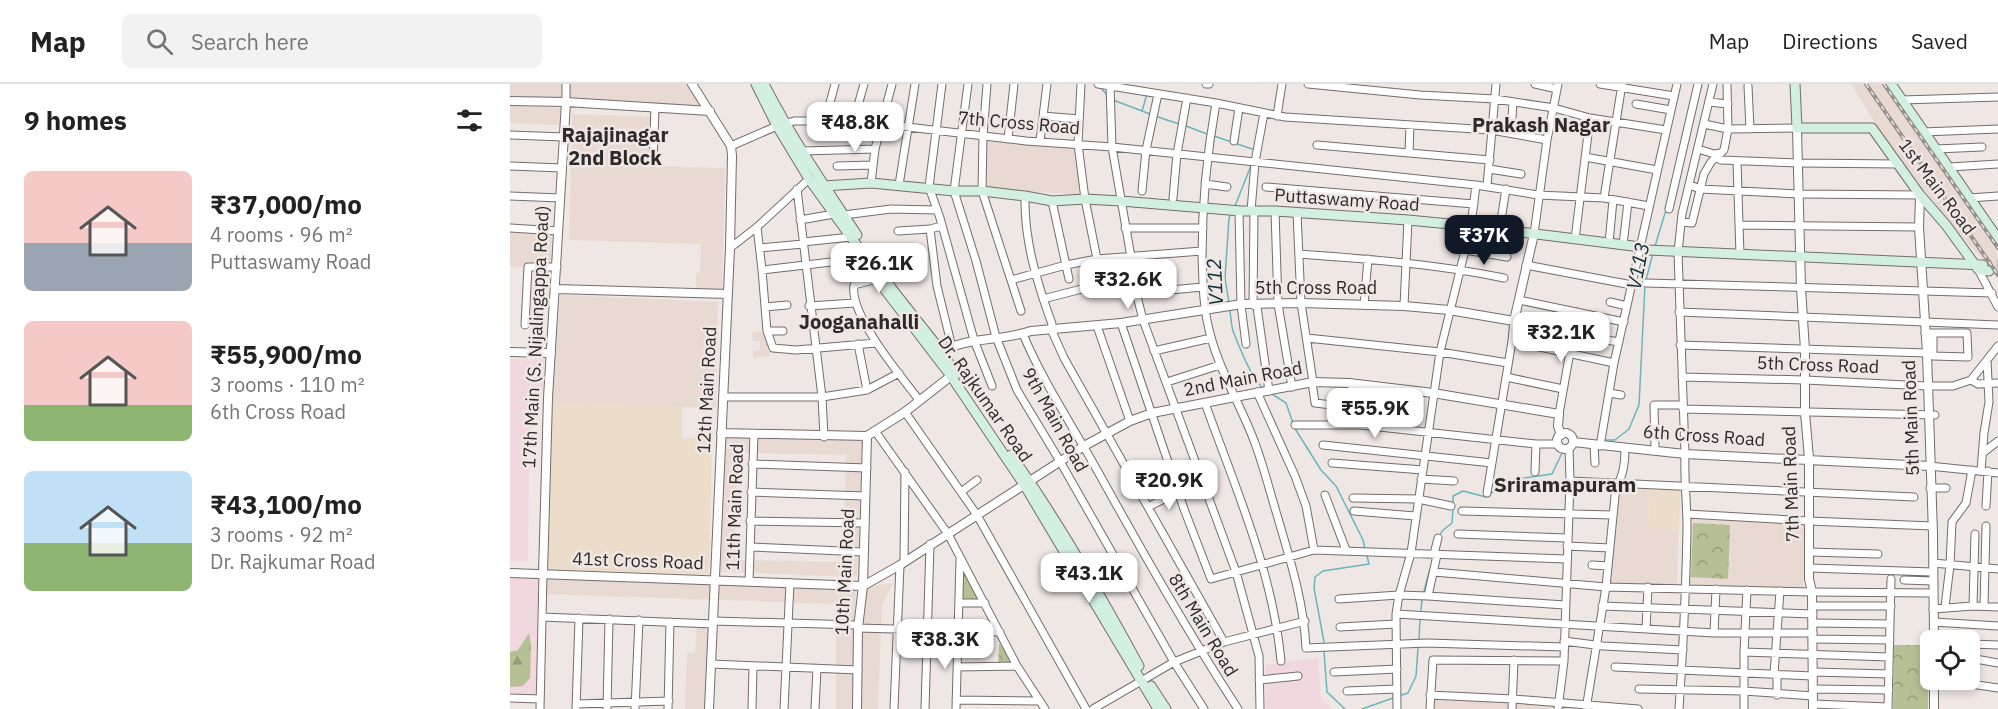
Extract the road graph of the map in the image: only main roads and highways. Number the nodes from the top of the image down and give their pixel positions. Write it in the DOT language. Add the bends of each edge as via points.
graph roads {
  1 [pos="756,84"];
  2 [pos="764,84"];
  3 [pos="1795,84"];
  4 [pos="1891,84"];
  5 [pos="780,124"];
  6 [pos="823,186"];
  7 [pos="839,215"];
  8 [pos="1998,239"];
  9 [pos="869,258"];
  10 [pos="1920,263"];
  11 [pos="938,353"];
  12 [pos="1028,485"];
  13 [pos="1143,679"];
  14 [pos="1158,709"];
  15 [pos="1166,709"];
  1 -- 5 [label="main road, Dr. Rajkumar Road"];
  2 -- 5 [label="main road, Dr. Rajkumar Road"];
  3 -- 10 [label="main road, 1st Main Road" via="1797,128 1872,128 1920,195 1982,267"];
  4 -- 8 [label="main road"];
  5 -- 6 [label="main road, Dr. Rajkumar Road"];
  5 -- 7 [label="main road, Dr. Rajkumar Road" via="809,179"];
  6 -- 7 [label="main road, Dr. Rajkumar Road"];
  6 -- 10 [label="main road, Puttaswamy Road" via="871,183 982,191 1052,201 1176,202 1233,210 1471,226 1673,252"];
  7 -- 9 [label="main road, Dr. Rajkumar Road"];
  7 -- 9 [label="main road, Dr. Rajkumar Road"];
  9 -- 11 [label="main road, Dr. Rajkumar Road"];
  9 -- 11 [label="main road, Dr. Rajkumar Road" via="877,279"];
  11 -- 12 [label="main road, Dr. Rajkumar Road"];
  11 -- 12 [label="main road, Dr. Rajkumar Road"];
  12 -- 13 [label="main road, Dr. Rajkumar Road" via="1104,603"];
  13 -- 14 [label="main road, Dr. Rajkumar Road"];
  13 -- 15 [label="main road, Dr. Rajkumar Road"];
}
